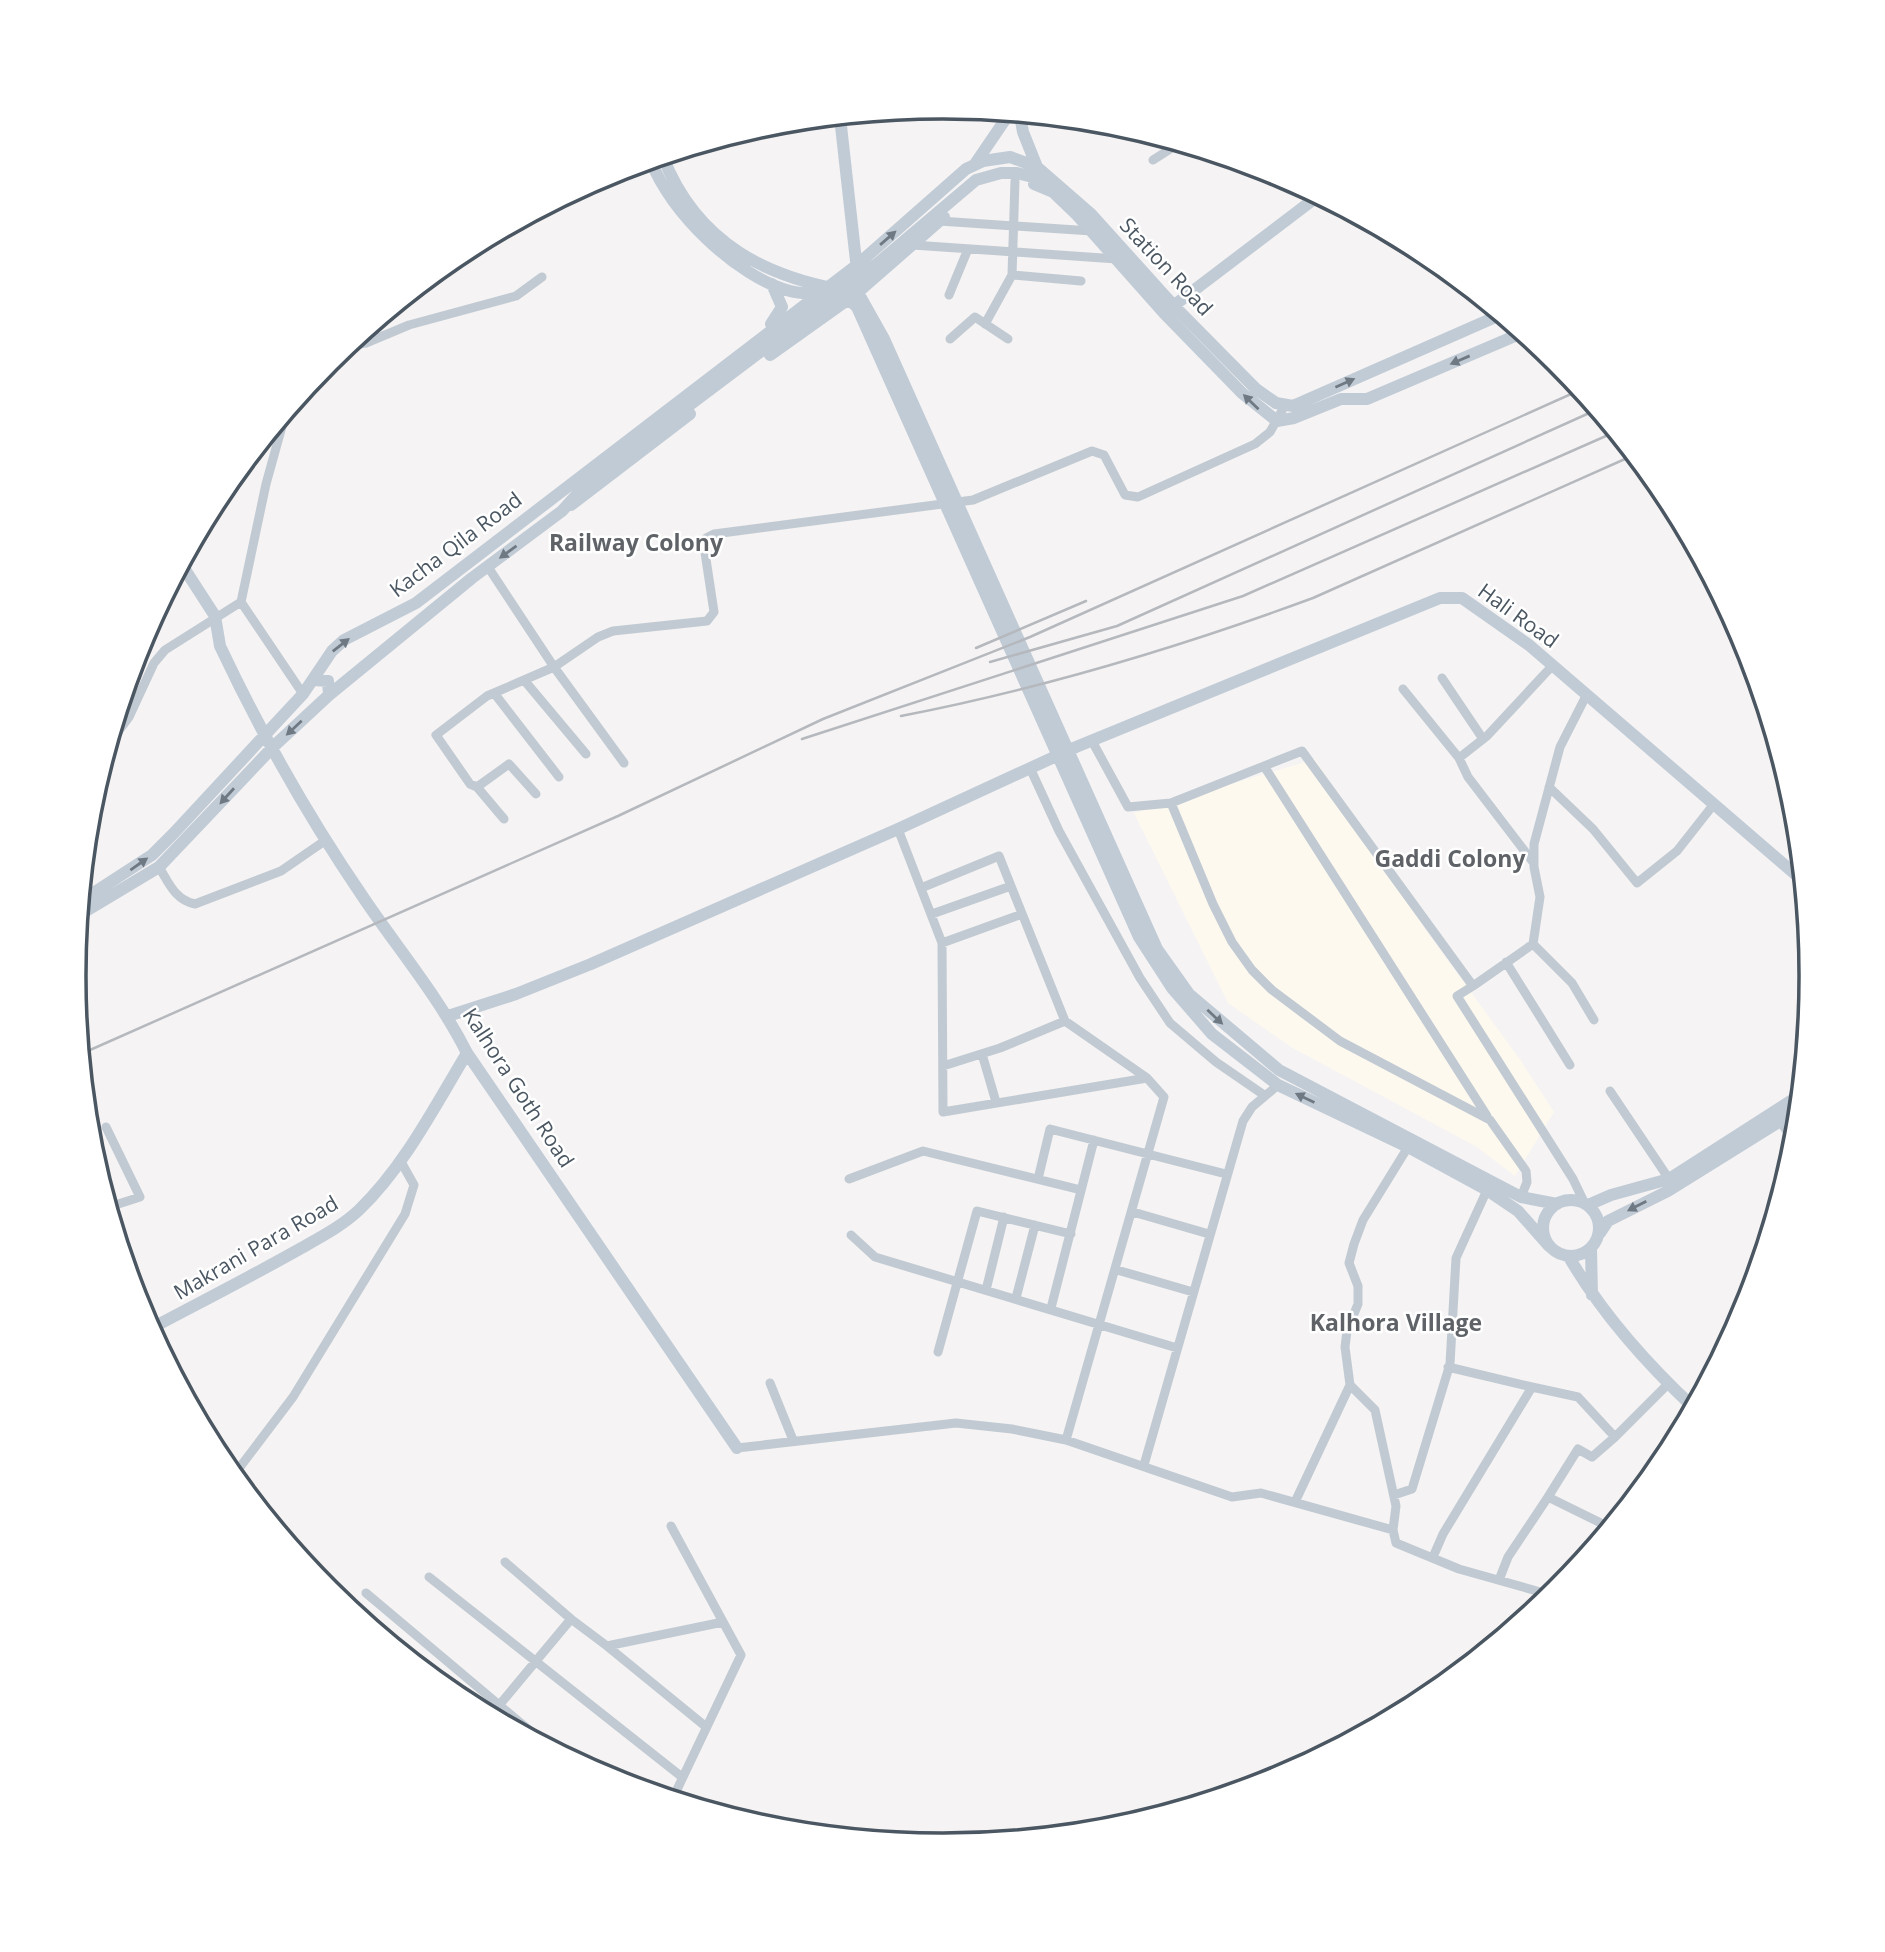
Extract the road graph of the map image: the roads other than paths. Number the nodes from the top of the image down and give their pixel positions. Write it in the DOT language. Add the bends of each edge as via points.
graph roads {
  1 [pos="1004,122"];
  2 [pos="1021,123"];
  3 [pos="841,126"];
  4 [pos="1169,150"];
  5 [pos="1153,160"];
  6 [pos="974,164"];
  7 [pos="668,165"];
  8 [pos="656,169"];
  9 [pos="1030,175"];
  10 [pos="1056,189"];
  11 [pos="1309,203"];
  12 [pos="939,221"];
  13 [pos="1014,226"];
  14 [pos="1092,231"];
  15 [pos="913,245"];
  16 [pos="968,249"];
  17 [pos="1013,252"];
  18 [pos="1116,259"];
  19 [pos="857,265"];
  20 [pos="1012,275"];
  21 [pos="542,277"];
  22 [pos="1081,281"];
  23 [pos="772,284"];
  24 [pos="822,292"];
  25 [pos="949,295"];
  26 [pos="852,297"];
  27 [pos="1169,310"];
  28 [pos="1491,319"];
  29 [pos="985,324"];
  30 [pos="1512,337"];
  31 [pos="950,339"];
  32 [pos="1008,339"];
  33 [pos="754,342"];
  34 [pos="365,344"];
  35 [pos="1284,407"];
  36 [pos="1277,421"];
  37 [pos="280,433"];
  38 [pos="579,489"];
  39 [pos="548,499"];
  40 [pos="562,511"];
  41 [pos="488,567"];
  42 [pos="187,574"];
  43 [pos="241,602"];
  44 [pos="215,616"];
  45 [pos="1553,665"];
  46 [pos="554,667"];
  47 [pos="1442,678"];
  48 [pos="314,680"];
  49 [pos="524,680"];
  50 [pos="1403,689"];
  51 [pos="494,693"];
  52 [pos="303,694"];
  53 [pos="330,695"];
  54 [pos="1586,696"];
  55 [pos="124,723"];
  56 [pos="266,734"];
  57 [pos="1483,739"];
  58 [pos="1092,741"];
  59 [pos="274,746"];
  60 [pos="586,754"];
  61 [pos="1459,758"];
  62 [pos="624,762"];
  63 [pos="1264,766"];
  64 [pos="1030,768"];
  65 [pos="559,777"];
  66 [pos="477,787"];
  67 [pos="1549,787"];
  68 [pos="536,794"];
  69 [pos="1085,803"];
  70 [pos="1171,803"];
  71 [pos="1714,804"];
  72 [pos="504,819"];
  73 [pos="898,829"];
  74 [pos="326,841"];
  75 [pos="1534,863"];
  76 [pos="159,867"];
  77 [pos="1793,872"];
  78 [pos="1011,886"];
  79 [pos="922,888"];
  80 [pos="90,895"];
  81 [pos="89,909"];
  82 [pos="932,914"];
  83 [pos="1022,914"];
  84 [pos="942,943"];
  85 [pos="1533,944"];
  86 [pos="1506,962"];
  87 [pos="1473,986"];
  88 [pos="448,1016"];
  89 [pos="1594,1020"];
  90 [pos="1065,1021"];
  91 [pos="467,1053"];
  92 [pos="982,1054"];
  93 [pos="1570,1065"];
  94 [pos="943,1066"];
  95 [pos="1147,1078"];
  96 [pos="1278,1085"];
  97 [pos="1610,1091"];
  98 [pos="1264,1095"];
  99 [pos="996,1102"];
  100 [pos="1789,1107"];
  101 [pos="1788,1114"];
  102 [pos="1777,1118"];
  103 [pos="1490,1120"];
  104 [pos="106,1127"];
  105 [pos="1785,1129"];
  106 [pos="1094,1140"];
  107 [pos="1408,1147"];
  108 [pos="1148,1154"];
  109 [pos="400,1160"];
  110 [pos="1226,1174"];
  111 [pos="849,1179"];
  112 [pos="1038,1179"];
  113 [pos="1669,1179"];
  114 [pos="1082,1190"];
  115 [pos="1487,1190"];
  116 [pos="1521,1197"];
  117 [pos="117,1204"];
  118 [pos="1557,1204"];
  119 [pos="1586,1204"];
  120 [pos="1133,1212"];
  121 [pos="1004,1217"];
  122 [pos="1035,1225"];
  123 [pos="1600,1233"];
  124 [pos="1071,1234"];
  125 [pos="1209,1234"];
  126 [pos="851,1235"];
  127 [pos="1549,1247"];
  128 [pos="1591,1250"];
  129 [pos="1569,1257"];
  130 [pos="1116,1270"];
  131 [pos="957,1281"];
  132 [pos="986,1290"];
  133 [pos="1193,1292"];
  134 [pos="1591,1296"];
  135 [pos="1016,1298"];
  136 [pos="1051,1308"];
  137 [pos="160,1324"];
  138 [pos="1101,1324"];
  139 [pos="1177,1348"];
  140 [pos="938,1352"];
  141 [pos="1448,1367"];
  142 [pos="771,1383"];
  143 [pos="1668,1384"];
  144 [pos="1350,1385"];
  145 [pos="1532,1387"];
  146 [pos="1686,1400"];
  147 [pos="1615,1437"];
  148 [pos="793,1440"];
  149 [pos="1066,1440"];
  150 [pos="737,1448"];
  151 [pos="1144,1465"];
  152 [pos="240,1467"];
  153 [pos="1394,1495"];
  154 [pos="1548,1497"];
  155 [pos="1295,1502"];
  156 [pos="1601,1523"];
  157 [pos="671,1526"];
  158 [pos="1393,1530"];
  159 [pos="1433,1557"];
  160 [pos="505,1562"];
  161 [pos="429,1577"];
  162 [pos="1499,1580"];
  163 [pos="1538,1591"];
  164 [pos="366,1593"];
  165 [pos="571,1619"];
  166 [pos="723,1622"];
  167 [pos="607,1646"];
  168 [pos="536,1661"];
  169 [pos="498,1706"];
  170 [pos="511,1716"];
  171 [pos="705,1726"];
  172 [pos="682,1777"];
  173 [pos="676,1790"];
  1 -- 6 [label="street"];
  2 -- 9 [label="street"];
  3 -- 19 [label="street"];
  4 -- 5 [label="street"];
  6 -- 9 [label="street, Station Road" via="1010,157"];
  19 -- 6 [label="street, Station Road, one-way"];
  7 -- 24 [label="street" via="695,212 730,247"];
  8 -- 23 [label="street" via="700,232"];
  9 -- 10 [label="street, Station Road"];
  9 -- 10 [label="street"];
  9 -- 12 [label="street, Station Road" via="978,188"];
  9 -- 13 [label="street"];
  9 -- 38 [label="street" via="1001,173 969,184 878,263"];
  10 -- 14 [label="street, Station Road"];
  10 -- 27 [label="street, Station Road" via="1091,214"];
  11 -- 27 [label="street"];
  12 -- 13 [label="street"];
  12 -- 15 [label="street, Station Road"];
  13 -- 14 [label="street"];
  13 -- 17 [label="street"];
  14 -- 18 [label="street, Station Road"];
  15 -- 16 [label="street"];
  15 -- 26 [label="street, Station Road"];
  16 -- 17 [label="street"];
  16 -- 25 [label="street"];
  17 -- 18 [label="street"];
  17 -- 20 [label="street"];
  18 -- 27 [label="street, Station Road"];
  19 -- 24 [label="street, Station Road"];
  19 -- 26 [label="street"];
  20 -- 22 [label="street"];
  20 -- 29 [label="street"];
  21 -- 34 [label="street" via="516,296 410,325"];
  23 -- 24 [label="street"];
  23 -- 33 [label="street" via="781,310"];
  24 -- 26 [label="street"];
  24 -- 33 [label="street, Kacha Qila Road"];
  26 -- 40 [label="street"];
  26 -- 69 [label="street"];
  27 -- 35 [label="street, Station Road" via="1256,389"];
  36 -- 27 [label="street, Station Road, one-way" via="1260,411"];
  35 -- 28 [label="street, one-way"];
  29 -- 31 [label="street" via="975,317"];
  29 -- 32 [label="street"];
  30 -- 36 [label="street, one-way" via="1367,399 1341,399"];
  33 -- 39 [label="street, Kacha Qila Road"];
  35 -- 36 [label="street"];
  36 -- 46 [label="street" via="1255,444 1138,497 1125,495 1104,455 1092,452 973,500 714,534 706,538 704,546 712,617 613,631"];
  37 -- 43 [label="street"];
  38 -- 39 [label="street"];
  38 -- 40 [label="street"];
  48 -- 39 [label="street, Kacha Qila Road, one-way" via="344,640 416,603"];
  40 -- 41 [label="street, one-way"];
  41 -- 46 [label="street"];
  41 -- 53 [label="street"];
  42 -- 44 [label="street"];
  43 -- 44 [label="street"];
  43 -- 52 [label="street"];
  44 -- 55 [label="street" via="165,650 154,663"];
  44 -- 56 [label="street, Kalhora Goth Road" via="220,646"];
  45 -- 54 [label="street, Hali Road"];
  45 -- 57 [label="street"];
  45 -- 58 [label="street, Hali Road" via="1482,608 1462,598 1440,598"];
  46 -- 49 [label="street"];
  46 -- 62 [label="street"];
  47 -- 57 [label="street"];
  48 -- 52 [label="street, Kacha Qila Road"];
  48 -- 53 [label="street" via="328,681"];
  49 -- 51 [label="street"];
  49 -- 60 [label="street"];
  50 -- 61 [label="street"];
  51 -- 65 [label="street"];
  51 -- 66 [label="street" via="436,735 470,784"];
  52 -- 56 [label="street, Kacha Qila Road"];
  53 -- 59 [label="street, one-way"];
  54 -- 67 [label="street" via="1560,747"];
  54 -- 71 [label="street, Hali Road"];
  56 -- 59 [label="street, Kalhora Goth Road"];
  80 -- 56 [label="street, Kacha Qila Road, one-way" via="152,855"];
  57 -- 61 [label="street"];
  58 -- 64 [label="street, Hali Road"];
  58 -- 70 [label="street" via="1128,807"];
  59 -- 74 [label="street, Kalhora Goth Road"];
  59 -- 76 [label="street, one-way"];
  61 -- 75 [label="street" via="1468,777"];
  63 -- 70 [label="street"];
  63 -- 87 [label="street" via="1301,751"];
  63 -- 103 [label="street"];
  64 -- 73 [label="street, Hali Road"];
  64 -- 98 [label="street" via="1059,831 1170,1023"];
  66 -- 68 [label="street" via="509,764"];
  66 -- 72 [label="street"];
  67 -- 71 [label="street" via="1593,829 1637,883 1677,851"];
  67 -- 75 [label="street" via="1534,844"];
  69 -- 96 [label="street" via="1139,937 1172,988 1212,1034"];
  69 -- 116 [label="street, one-way" via="1157,949 1189,994 1233,1035 1279,1070"];
  70 -- 103 [label="street" via="1232,942 1265,984 1340,1041"];
  71 -- 77 [label="street, Hali Road"];
  73 -- 79 [label="street"];
  73 -- 88 [label="street, Hali Road" via="592,964"];
  74 -- 76 [label="street" via="281,871 195,904 176,895"];
  74 -- 88 [label="street, Kalhora Goth Road"];
  75 -- 85 [label="street" via="1540,897"];
  76 -- 81 [label="street"];
  78 -- 79 [label="street" via="999,856"];
  78 -- 82 [label="street"];
  78 -- 83 [label="street"];
  79 -- 82 [label="street"];
  82 -- 84 [label="street"];
  83 -- 84 [label="street"];
  83 -- 90 [label="street"];
  84 -- 94 [label="street"];
  85 -- 86 [label="street"];
  85 -- 89 [label="street" via="1572,983"];
  86 -- 87 [label="street"];
  86 -- 93 [label="street"];
  87 -- 119 [label="street" via="1457,996"];
  88 -- 91 [label="street, Kalhora Goth Road"];
  90 -- 92 [label="street"];
  90 -- 95 [label="street"];
  91 -- 109 [label="street, Makrani Para Road"];
  91 -- 150 [label="street, Kalhora Goth Road"];
  92 -- 94 [label="street"];
  92 -- 99 [label="street"];
  94 -- 99 [label="street" via="943,1112"];
  95 -- 99 [label="street"];
  95 -- 108 [label="street" via="1164,1097"];
  96 -- 98 [label="street"];
  107 -- 96 [label="street, one-way"];
  97 -- 113 [label="street"];
  98 -- 110 [label="street" via="1243,1121"];
  100 -- 102 [label="street"];
  101 -- 102 [label="street"];
  102 -- 105 [label="street"];
  102 -- 113 [label="street"];
  102 -- 123 [label="street, one-way" via="1668,1191 1608,1221"];
  103 -- 116 [label="street" via="1526,1171"];
  104 -- 117 [label="street" via="140,1197"];
  106 -- 108 [label="street"];
  106 -- 112 [label="street" via="1050,1129"];
  106 -- 114 [label="street"];
  107 -- 115 [label="street"];
  107 -- 144 [label="street" via="1363,1220 1349,1263 1358,1286 1358,1304 1346,1331"];
  108 -- 110 [label="street"];
  108 -- 120 [label="street"];
  109 -- 137 [label="street, Makrani Para Road" via="358,1211 336,1228"];
  109 -- 152 [label="street" via="414,1185 405,1214 293,1397"];
  110 -- 125 [label="street"];
  111 -- 112 [label="street" via="923,1151"];
  112 -- 114 [label="street"];
  113 -- 119 [label="street"];
  114 -- 124 [label="street"];
  115 -- 127 [label="street" via="1518,1210"];
  115 -- 141 [label="street" via="1456,1258"];
  116 -- 118 [label="street"];
  118 -- 119 [label="street" via="1575,1200"];
  118 -- 127 [label="street" via="1543,1228"];
  119 -- 123 [label="street" via="1597,1215"];
  120 -- 125 [label="street"];
  120 -- 130 [label="street"];
  121 -- 122 [label="street"];
  121 -- 131 [label="street" via="977,1211"];
  121 -- 132 [label="street"];
  122 -- 124 [label="street"];
  122 -- 135 [label="street"];
  123 -- 128 [label="street"];
  124 -- 136 [label="street"];
  125 -- 133 [label="street"];
  126 -- 131 [label="street" via="876,1257"];
  127 -- 129 [label="street"];
  128 -- 129 [label="street"];
  128 -- 134 [label="street"];
  129 -- 134 [label="street"];
  130 -- 133 [label="street"];
  130 -- 138 [label="street"];
  131 -- 132 [label="street"];
  131 -- 140 [label="street"];
  132 -- 135 [label="street"];
  133 -- 139 [label="street"];
  134 -- 143 [label="street"];
  135 -- 136 [label="street"];
  136 -- 138 [label="street"];
  138 -- 139 [label="street"];
  138 -- 149 [label="street"];
  139 -- 151 [label="street"];
  141 -- 145 [label="street"];
  141 -- 153 [label="street" via="1412,1489"];
  142 -- 148 [label="street"];
  143 -- 146 [label="street"];
  143 -- 147 [label="street"];
  144 -- 153 [label="street" via="1375,1410"];
  144 -- 155 [label="street"];
  145 -- 147 [label="street" via="1578,1397"];
  145 -- 159 [label="street"];
  147 -- 154 [label="street" via="1592,1457 1578,1449"];
  148 -- 149 [label="street" via="956,1423"];
  148 -- 150 [label="street"];
  149 -- 151 [label="street"];
  151 -- 155 [label="street" via="1232,1497 1261,1493"];
  153 -- 158 [label="street"];
  154 -- 156 [label="street"];
  154 -- 162 [label="street" via="1508,1557"];
  155 -- 158 [label="street"];
  157 -- 166 [label="street"];
  158 -- 159 [label="street" via="1396,1543"];
  159 -- 162 [label="street"];
  160 -- 165 [label="street"];
  161 -- 168 [label="street"];
  162 -- 163 [label="street"];
  164 -- 169 [label="street"];
  165 -- 167 [label="street"];
  165 -- 168 [label="street"];
  166 -- 167 [label="street"];
  166 -- 171 [label="street" via="741,1655"];
  167 -- 171 [label="street"];
  168 -- 169 [label="street"];
  168 -- 172 [label="street"];
  169 -- 170 [label="street"];
  171 -- 172 [label="street"];
  172 -- 173 [label="street"];
}
